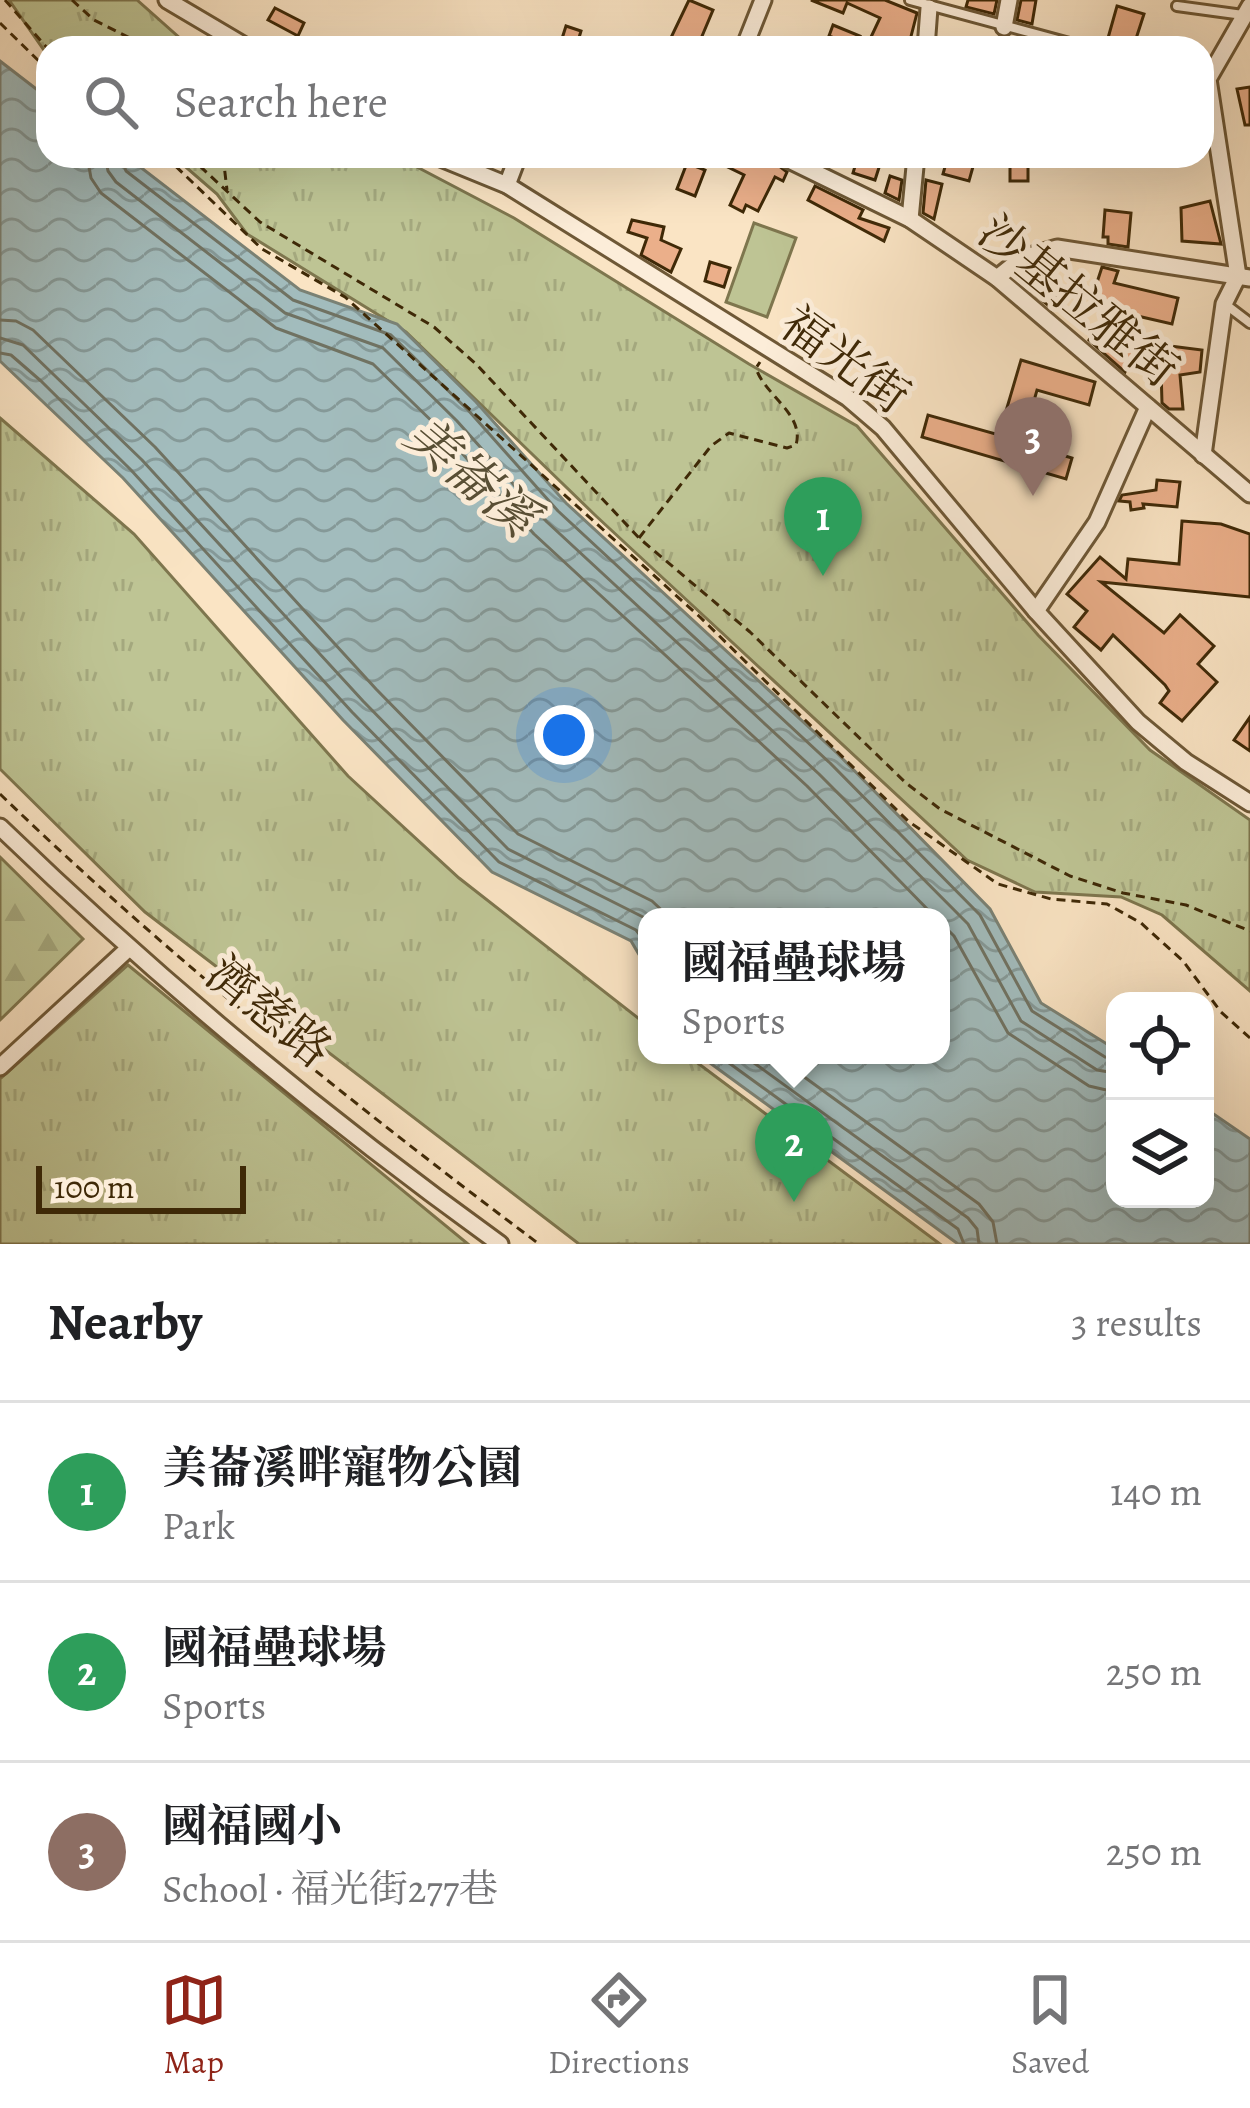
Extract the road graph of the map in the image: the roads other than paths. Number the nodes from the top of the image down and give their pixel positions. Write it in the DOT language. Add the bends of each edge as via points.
graph roads {
  1 [pos="167,0"];
  2 [pos="763,0"];
  3 [pos="910,0"];
  4 [pos="1009,0"];
  5 [pos="1177,6"];
  6 [pos="929,8"];
  7 [pos="1247,11"];
  8 [pos="1004,27"];
  9 [pos="228,36"];
  10 [pos="749,36"];
  11 [pos="927,36"];
  12 [pos="1040,36"];
  13 [pos="1214,64"];
  14 [pos="1214,124"];
  15 [pos="466,168"];
  16 [pos="513,168"];
  17 [pos="806,168"];
  18 [pos="915,168"];
  19 [pos="507,184"];
  20 [pos="910,219"];
  21 [pos="1244,277"];
  22 [pos="997,278"];
  23 [pos="1224,304"];
  24 [pos="1250,323"];
  25 [pos="1148,407"];
  26 [pos="1204,454"];
  27 [pos="1250,494"];
  28 [pos="1036,611"];
  29 [pos="1250,803"];
  30 [pos="0,827"];
  31 [pos="129,948"];
  32 [pos="0,1067"];
  33 [pos="500,1244"];
  1 -- 9 [label="street"];
  2 -- 10 [label="street"];
  3 -- 6 [label="lane"];
  4 -- 8 [label="street"];
  5 -- 7 [label="lane"];
  6 -- 8 [label="lane"];
  6 -- 11 [label="street"];
  7 -- 13 [label="street"];
  8 -- 12 [label="lane"];
  14 -- 21 [label="street"];
  15 -- 19 [label="street, 福光街"];
  16 -- 19 [label="street"];
  17 -- 20 [label="street, 沙基拉雅街"];
  18 -- 20 [label="street"];
  19 -- 28 [label="street, 福光街" via="848,398 883,428"];
  20 -- 22 [label="street, 沙基拉雅街"];
  21 -- 22 [label="street" via="1057,248 1022,258"];
  21 -- 23 [label="street"];
  22 -- 25 [label="street, 沙基拉雅街"];
  23 -- 24 [label="lane"];
  23 -- 26 [label="street"];
  25 -- 26 [label="street, 沙基拉雅街"];
  25 -- 28 [label="street" via="1096,522"];
  26 -- 27 [label="street, 沙基拉雅街"];
  28 -- 29 [label="street, 福光街" via="1138,722"];
  30 -- 31 [label="street, 濟慈路"];
  31 -- 32 [label="street"];
  31 -- 33 [label="street, 濟慈路"];
}
